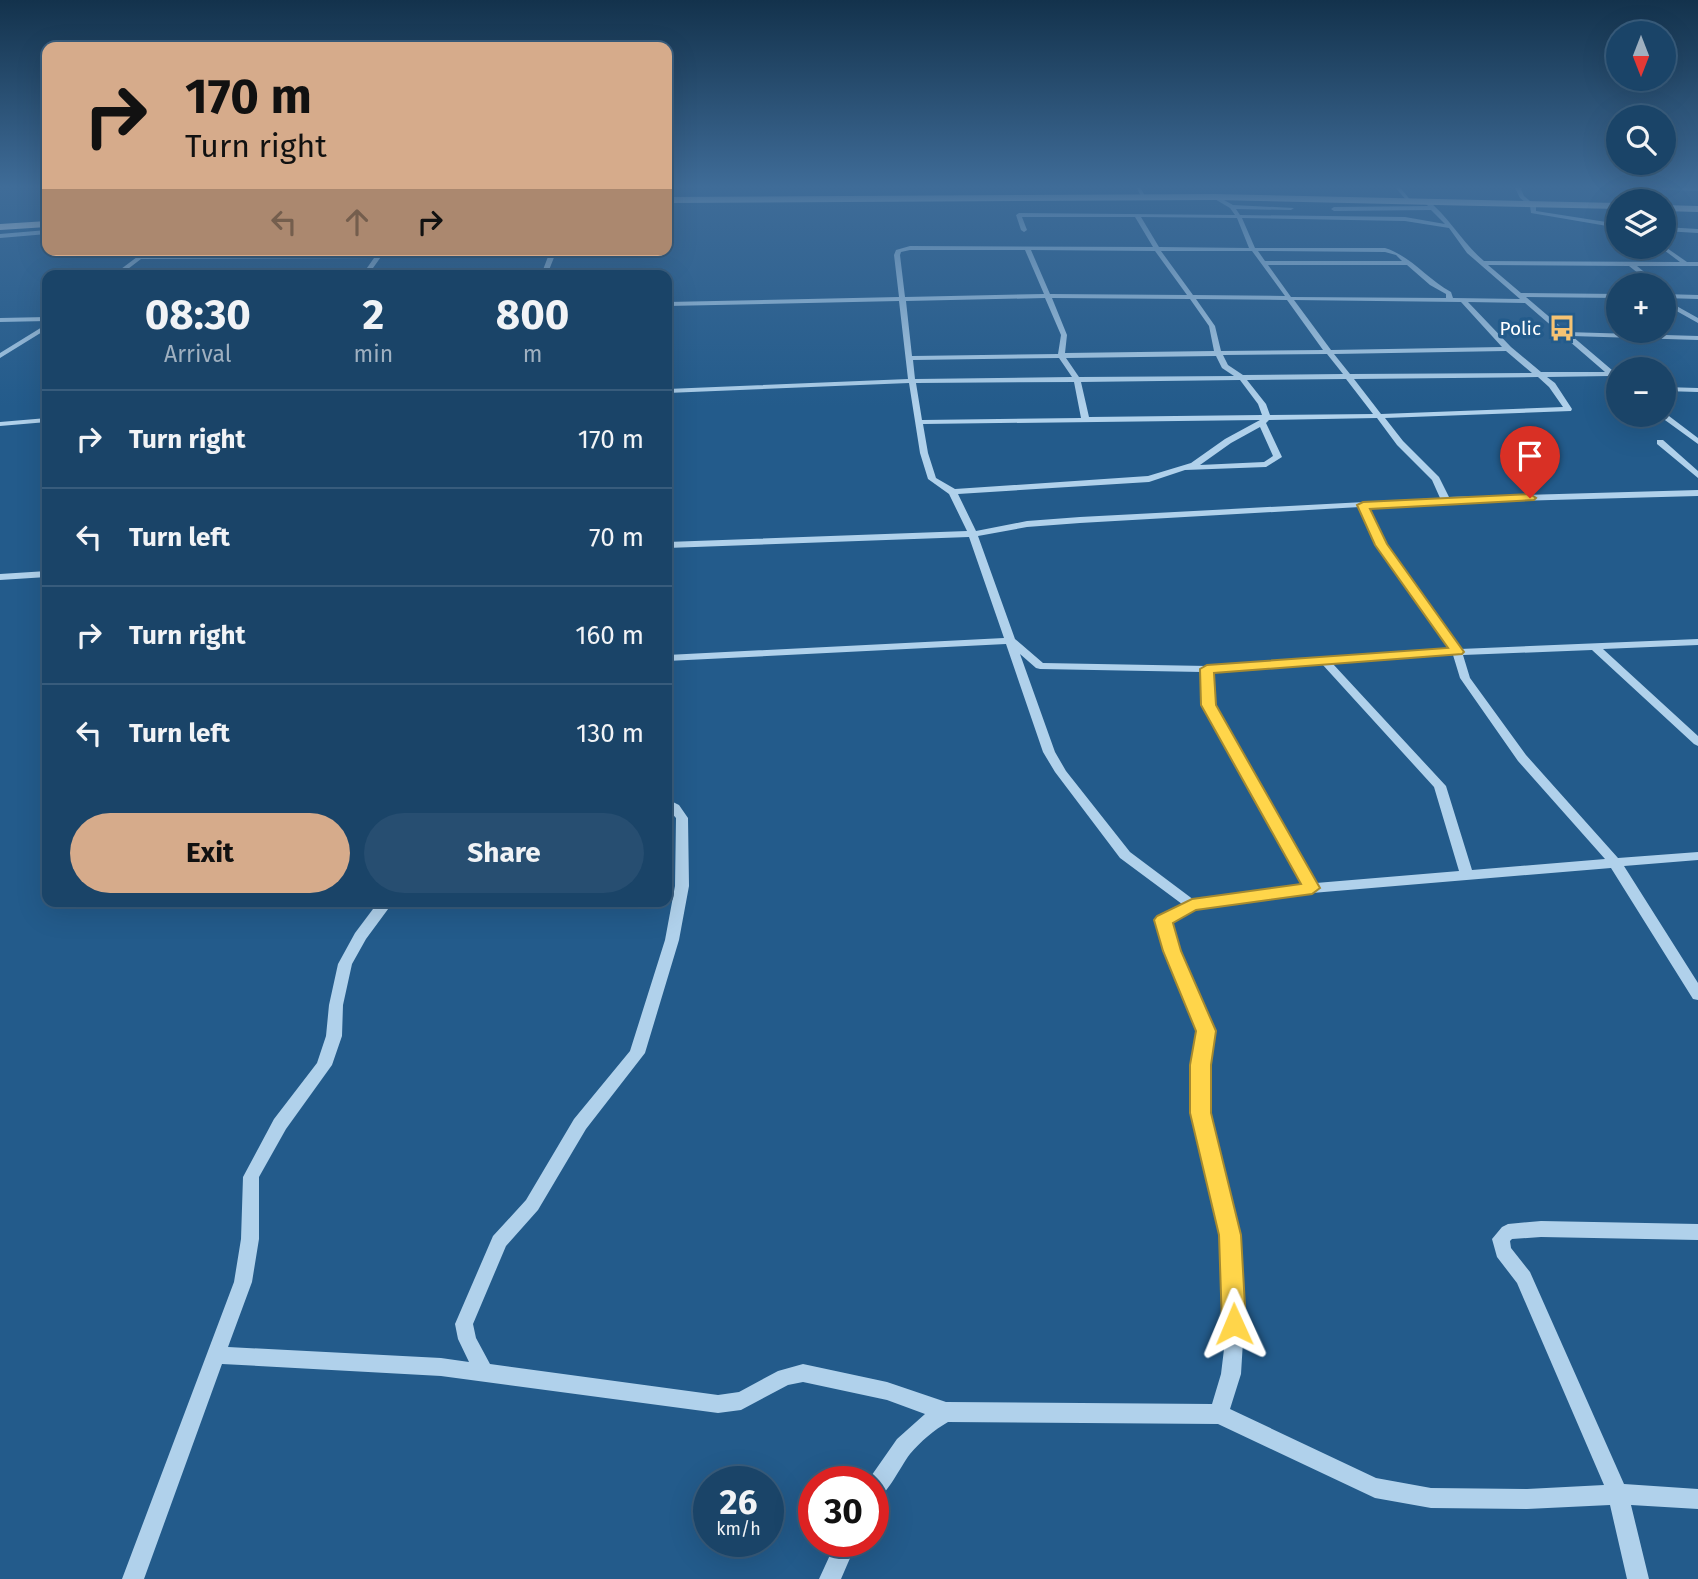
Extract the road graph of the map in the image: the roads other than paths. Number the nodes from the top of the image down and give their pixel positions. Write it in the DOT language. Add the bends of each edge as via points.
graph roads {
  1 [pos="137,259"];
  2 [pos="897,259"];
  3 [pos="1032,259"];
  4 [pos="1164,259"];
  5 [pos="1261,259"];
  6 [pos="1404,259"];
  7 [pos="1478,259"];
  8 [pos="1678,259"];
  9 [pos="1264,263"];
  10 [pos="1409,263"];
  11 [pos="1484,263"];
  12 [pos="1631,264"];
  13 [pos="1686,264"];
  14 [pos="1698,264"];
  15 [pos="122,270"];
  16 [pos="1642,273"];
  17 [pos="1521,295"];
  18 [pos="1049,296"];
  19 [pos="1193,296"];
  20 [pos="1606,296"];
  21 [pos="1676,296"];
  22 [pos="1289,297"];
  23 [pos="1698,297"];
  24 [pos="902,299"];
  25 [pos="1450,301"];
  26 [pos="1528,301"];
  27 [pos="1463,302"];
  28 [pos="672,304"];
  29 [pos="1676,304"];
  30 [pos="42,319"];
  31 [pos="0,320"];
  32 [pos="1698,321"];
  33 [pos="42,329"];
  34 [pos="1566,334"];
  35 [pos="1698,338"];
  36 [pos="1508,349"];
  37 [pos="1328,351"];
  38 [pos="1218,354"];
  39 [pos="1061,355"];
  40 [pos="0,356"];
  41 [pos="909,358"];
  42 [pos="1606,368"];
  43 [pos="1538,374"];
  44 [pos="1582,374"];
  45 [pos="1606,376"];
  46 [pos="1242,378"];
  47 [pos="1351,378"];
  48 [pos="1077,379"];
  49 [pos="1591,380"];
  50 [pos="912,381"];
  51 [pos="1676,389"];
  52 [pos="1698,390"];
  53 [pos="672,391"];
  54 [pos="1381,416"];
  55 [pos="1085,419"];
  56 [pos="1264,420"];
  57 [pos="42,421"];
  58 [pos="919,422"];
  59 [pos="0,424"];
  60 [pos="1676,426"];
  61 [pos="1660,442"];
  62 [pos="1698,442"];
  63 [pos="1186,468"];
  64 [pos="1698,475"];
  65 [pos="953,492"];
  66 [pos="1698,493"];
  67 [pos="1446,500"];
  68 [pos="1363,505"];
  69 [pos="973,534"];
  70 [pos="672,545"];
  71 [pos="42,574"];
  72 [pos="0,577"];
  73 [pos="1013,641"];
  74 [pos="1698,642"];
  75 [pos="1595,647"];
  76 [pos="1458,652"];
  77 [pos="672,658"];
  78 [pos="1324,660"];
  79 [pos="1207,669"];
  80 [pos="1698,742"];
  81 [pos="672,806"];
  82 [pos="1698,856"];
  83 [pos="1615,863"];
  84 [pos="1467,876"];
  85 [pos="1312,888"];
  86 [pos="1192,905"];
  87 [pos="382,907"];
  88 [pos="1698,995"];
  89 [pos="1698,1233"];
  90 [pos="217,1355"];
  91 [pos="483,1371"];
  92 [pos="946,1412"];
  93 [pos="1219,1414"];
  94 [pos="889,1468"];
  95 [pos="1618,1494"];
  96 [pos="1698,1499"];
  97 [pos="840,1557"];
  98 [pos="133,1579"];
  99 [pos="830,1579"];
  100 [pos="1638,1579"];
  1 -- 15 [label="street"];
  2 -- 24 [label="street"];
  3 -- 18 [label="street"];
  4 -- 19 [label="street"];
  5 -- 9 [label="street"];
  6 -- 10 [label="street"];
  7 -- 11 [label="street"];
  8 -- 13 [label="street"];
  9 -- 10 [label="street"];
  9 -- 22 [label="street"];
  10 -- 25 [label="street" via="1449,293"];
  11 -- 12 [label="street"];
  11 -- 17 [label="street"];
  12 -- 13 [label="street"];
  12 -- 16 [label="street"];
  13 -- 14 [label="street"];
  17 -- 20 [label="street"];
  17 -- 26 [label="street"];
  18 -- 19 [label="street"];
  18 -- 24 [label="street"];
  18 -- 39 [label="street" via="1064,335"];
  19 -- 22 [label="street"];
  19 -- 38 [label="street" via="1212,326"];
  21 -- 23 [label="street"];
  22 -- 25 [label="street"];
  22 -- 37 [label="street"];
  24 -- 28 [label="street"];
  24 -- 41 [label="street"];
  25 -- 27 [label="street"];
  26 -- 27 [label="street"];
  26 -- 34 [label="street"];
  27 -- 36 [label="street"];
  29 -- 32 [label="street"];
  30 -- 31 [label="street"];
  33 -- 40 [label="street"];
  34 -- 35 [label="street"];
  34 -- 42 [label="street"];
  36 -- 37 [label="street"];
  36 -- 43 [label="street"];
  37 -- 38 [label="street"];
  37 -- 47 [label="street"];
  38 -- 39 [label="street"];
  38 -- 46 [label="street" via="1225,366"];
  39 -- 41 [label="street"];
  39 -- 48 [label="street"];
  41 -- 50 [label="street"];
  43 -- 44 [label="street"];
  43 -- 47 [label="street"];
  43 -- 54 [label="street" via="1552,385 1567,410"];
  44 -- 45 [label="street"];
  44 -- 49 [label="street"];
  46 -- 47 [label="street"];
  46 -- 48 [label="street"];
  46 -- 56 [label="street" via="1262,404"];
  47 -- 54 [label="street"];
  48 -- 50 [label="street"];
  48 -- 55 [label="street"];
  50 -- 53 [label="street"];
  50 -- 58 [label="street"];
  51 -- 52 [label="street"];
  54 -- 56 [label="street"];
  54 -- 67 [label="street" via="1436,479"];
  55 -- 56 [label="street"];
  55 -- 58 [label="street"];
  56 -- 63 [label="street"];
  56 -- 63 [label="street" via="1277,453 1275,461"];
  57 -- 59 [label="street"];
  58 -- 65 [label="street" via="932,479"];
  60 -- 62 [label="street"];
  61 -- 64 [label="street"];
  63 -- 65 [label="street" via="1141,480"];
  65 -- 69 [label="street"];
  66 -- 67 [label="street"];
  67 -- 68 [label="street"];
  68 -- 69 [label="street" via="1040,523"];
  68 -- 76 [label="street" via="1381,545"];
  69 -- 70 [label="street"];
  69 -- 73 [label="street"];
  71 -- 72 [label="street"];
  73 -- 77 [label="street"];
  73 -- 79 [label="street" via="1040,666"];
  73 -- 86 [label="street" via="1034,713 1061,772 1125,855"];
  74 -- 75 [label="street"];
  75 -- 76 [label="street"];
  75 -- 80 [label="street"];
  76 -- 78 [label="street"];
  76 -- 83 [label="street" via="1465,678 1521,758"];
  78 -- 79 [label="street"];
  78 -- 84 [label="street" via="1440,786"];
  79 -- 85 [label="street" via="1209,705"];
  81 -- 91 [label="street" via="682,818 682,886 673,940 637,1053 580,1124 532,1205 499,1241 464,1320 467,1339"];
  82 -- 83 [label="street"];
  83 -- 84 [label="street"];
  83 -- 88 [label="street"];
  84 -- 85 [label="street"];
  85 -- 86 [label="street"];
  86 -- 93 [label="street" via="1163,920 1206,1031 1200,1065 1200,1113 1233,1256 1234,1341 1231,1374"];
  87 -- 90 [label="street" via="359,936 345,964 324,1065 280,1124 251,1177 247,1262"];
  89 -- 95 [label="street" via="1541,1229 1508,1233 1501,1239 1503,1251 1524,1278"];
  90 -- 91 [label="street"];
  90 -- 98 [label="street"];
  91 -- 92 [label="street" via="718,1404 741,1401 785,1377 803,1373 887,1391"];
  92 -- 93 [label="street"];
  92 -- 94 [label="street" via="911,1436"];
  93 -- 95 [label="street" via="1375,1488 1485,1500"];
  95 -- 96 [label="street"];
  95 -- 100 [label="street"];
  97 -- 99 [label="street"];
}
